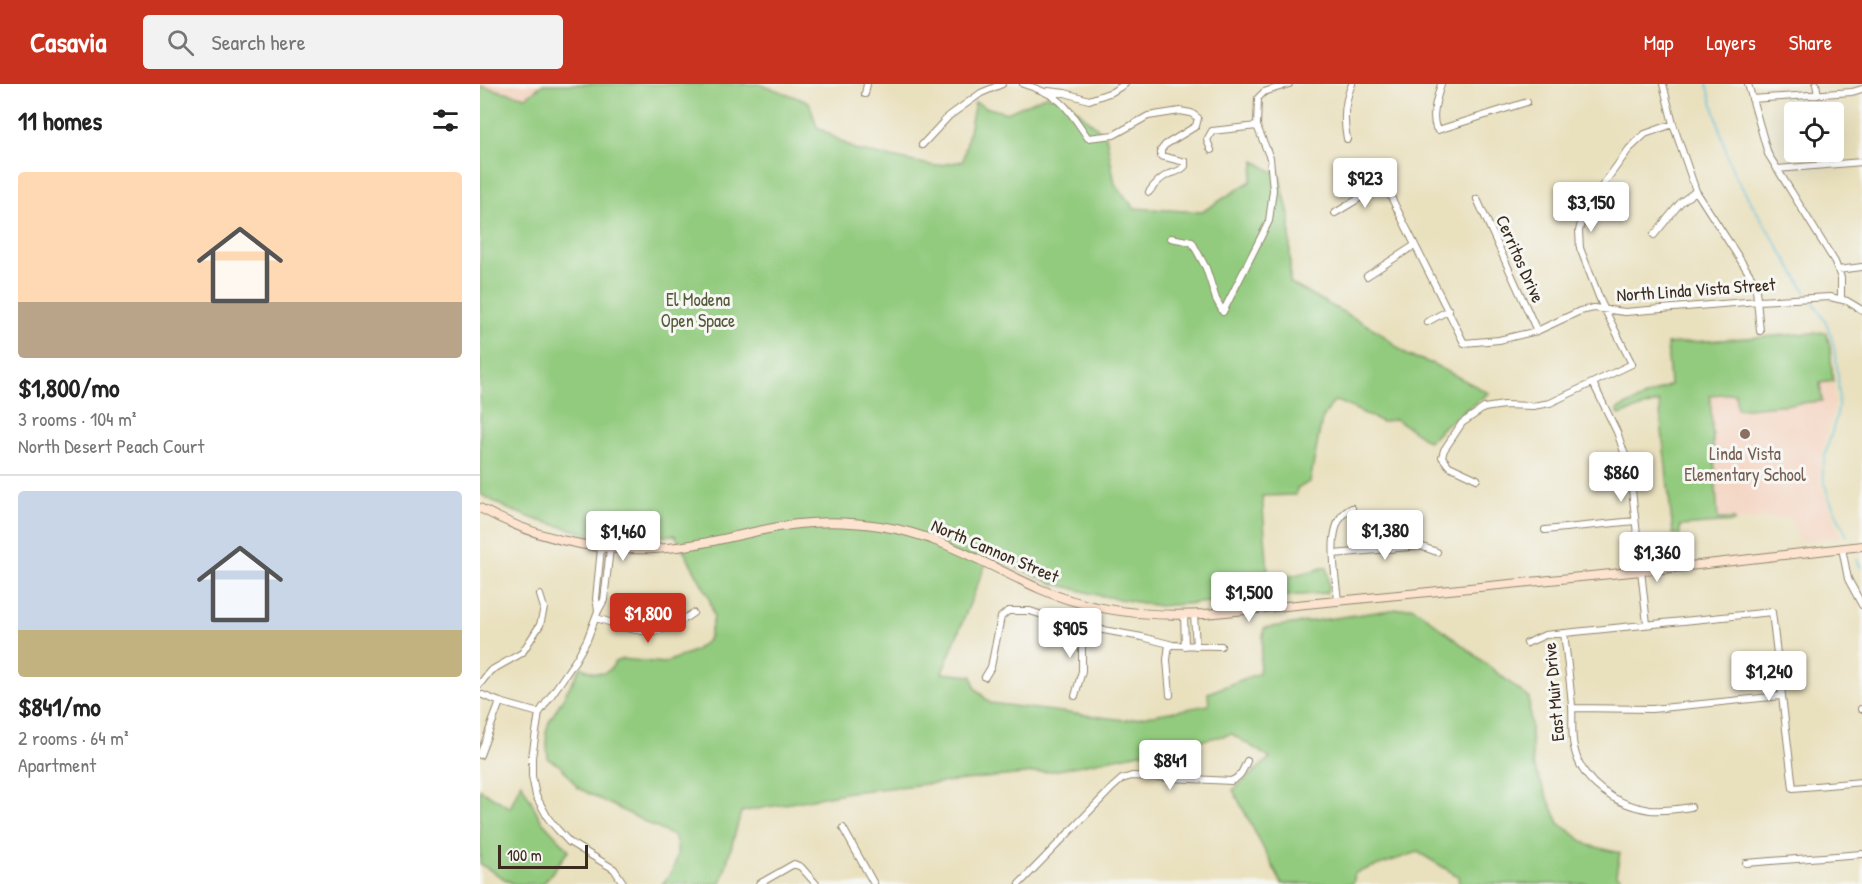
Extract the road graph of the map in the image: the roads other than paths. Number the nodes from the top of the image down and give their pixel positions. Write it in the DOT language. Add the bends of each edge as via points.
graph roads {
  1 [pos="867,84"];
  2 [pos="1002,84"];
  3 [pos="1023,84"];
  4 [pos="1125,84"];
  5 [pos="1289,84"];
  6 [pos="1352,84"];
  7 [pos="1441,84"];
  8 [pos="1663,84"];
  9 [pos="1748,84"];
  10 [pos="1816,84"];
  11 [pos="1862,89"];
  12 [pos="1045,91"];
  13 [pos="866,94"];
  14 [pos="1818,94"];
  15 [pos="1752,99"];
  16 [pos="1527,102"];
  17 [pos="1673,124"];
  18 [pos="1257,126"];
  19 [pos="1347,139"];
  20 [pos="922,146"];
  21 [pos="1211,150"];
  22 [pos="1862,162"];
  23 [pos="1360,165"];
  24 [pos="1777,169"];
  25 [pos="1383,184"];
  26 [pos="1696,191"];
  27 [pos="1149,192"];
  28 [pos="1477,199"];
  29 [pos="1335,213"];
  30 [pos="1654,235"];
  31 [pos="1171,238"];
  32 [pos="1415,244"];
  33 [pos="1862,267"];
  34 [pos="1838,270"];
  35 [pos="1367,276"];
  36 [pos="1841,299"];
  37 [pos="1758,301"];
  38 [pos="1449,310"];
  39 [pos="1605,310"];
  40 [pos="1862,310"];
  41 [pos="1427,322"];
  42 [pos="1537,331"];
  43 [pos="1760,331"];
  44 [pos="1593,383"];
  45 [pos="1477,479"];
  46 [pos="480,508"];
  47 [pos="1352,508"];
  48 [pos="1635,521"];
  49 [pos="1545,530"];
  50 [pos="1862,546"];
  51 [pos="606,548"];
  52 [pos="1842,548"];
  53 [pos="1437,552"];
  54 [pos="1334,554"];
  55 [pos="1641,571"];
  56 [pos="540,595"];
  57 [pos="644,597"];
  58 [pos="1338,601"];
  59 [pos="1862,605"];
  60 [pos="693,613"];
  61 [pos="597,614"];
  62 [pos="1184,615"];
  63 [pos="1194,615"];
  64 [pos="1647,624"];
  65 [pos="630,628"];
  66 [pos="1086,628"];
  67 [pos="1564,633"];
  68 [pos="1527,643"];
  69 [pos="1168,644"];
  70 [pos="1185,646"];
  71 [pos="1196,646"];
  72 [pos="1221,646"];
  73 [pos="985,677"];
  74 [pos="480,684"];
  75 [pos="480,694"];
  76 [pos="1170,695"];
  77 [pos="1075,696"];
  78 [pos="1781,696"];
  79 [pos="500,702"];
  80 [pos="1572,708"];
  81 [pos="539,713"];
  82 [pos="480,755"];
  83 [pos="1247,761"];
  84 [pos="1862,782"];
  85 [pos="1691,807"];
  86 [pos="843,828"];
  87 [pos="1862,854"];
  88 [pos="1746,863"];
  89 [pos="624,884"];
  90 [pos="759,884"];
  91 [pos="816,884"];
  92 [pos="874,884"];
  93 [pos="1018,884"];
  1 -- 13 [label="street"];
  2 -- 20 [label="street" via="981,93 950,116"];
  3 -- 12 [label="street"];
  4 -- 12 [label="street" via="1089,100"];
  5 -- 18 [label="street" via="1257,98"];
  6 -- 19 [label="street" via="1344,110"];
  7 -- 16 [label="street" via="1434,123 1438,130"];
  8 -- 17 [label="street"];
  9 -- 15 [label="street"];
  10 -- 14 [label="street"];
  11 -- 14 [label="street"];
  12 -- 27 [label="street" via="1065,104 1088,138 1114,135 1148,116 1180,111 1197,118 1196,126 1161,150 1161,156 1182,160 1185,166 1155,183"];
  14 -- 15 [label="street"];
  15 -- 24 [label="street" via="1768,154"];
  17 -- 26 [label="street"];
  17 -- 39 [label="street" via="1645,134 1629,149 1584,211 1580,248"];
  18 -- 21 [label="street" via="1212,131 1207,140"];
  18 -- 31 [label="street" via="1270,158 1269,221 1223,312 1192,242"];
  22 -- 24 [label="street"];
  23 -- 25 [label="street"];
  24 -- 34 [label="street"];
  25 -- 29 [label="street"];
  25 -- 32 [label="street"];
  26 -- 30 [label="street" via="1681,202"];
  26 -- 37 [label="street" via="1752,279"];
  28 -- 42 [label="street, Cerritos Drive"];
  32 -- 35 [label="street"];
  32 -- 38 [label="street"];
  33 -- 34 [label="street"];
  34 -- 36 [label="street"];
  36 -- 37 [label="street, North Linda Vista Street"];
  36 -- 40 [label="street, North Linda Vista Street"];
  37 -- 39 [label="street, North Linda Vista Street" via="1625,312"];
  37 -- 43 [label="street"];
  38 -- 41 [label="street"];
  38 -- 42 [label="street, North Linda Vista Street" via="1464,344"];
  39 -- 42 [label="street, North Linda Vista Street" via="1580,311"];
  39 -- 44 [label="street" via="1632,364"];
  44 -- 45 [label="street" via="1551,403 1484,408 1462,423 1442,457 1449,466"];
  44 -- 48 [label="street" via="1625,455"];
  46 -- 51 [label="main road, North Cannon Street" via="530,531"];
  47 -- 54 [label="street" via="1338,521"];
  48 -- 49 [label="street"];
  48 -- 55 [label="street"];
  50 -- 52 [label="main road, North Cannon Street"];
  51 -- 61 [label="street" via="596,599"];
  51 -- 62 [label="main road, North Cannon Street" via="674,547 809,523 881,526 948,545 1067,599 1119,612"];
  52 -- 55 [label="main road, North Cannon Street"];
  52 -- 59 [label="street" via="1848,579"];
  53 -- 54 [label="street" via="1420,546"];
  54 -- 58 [label="street"];
  55 -- 58 [label="main road, North Cannon Street"];
  55 -- 64 [label="street"];
  56 -- 74 [label="street" via="544,608 540,625 522,653 490,671"];
  57 -- 65 [label="street"];
  58 -- 63 [label="main road, North Cannon Street"];
  60 -- 65 [label="street" via="661,631"];
  61 -- 65 [label="street"];
  61 -- 81 [label="street" via="575,661"];
  62 -- 63 [label="main road, North Cannon Street"];
  62 -- 70 [label="street"];
  63 -- 71 [label="street"];
  64 -- 67 [label="street"];
  64 -- 78 [label="street" via="1772,612"];
  66 -- 69 [label="street"];
  66 -- 73 [label="street" via="1030,611 1010,610 1000,620 991,667"];
  66 -- 77 [label="street"];
  67 -- 68 [label="street" via="1545,635"];
  67 -- 80 [label="street, East Muir Drive"];
  69 -- 70 [label="street"];
  69 -- 76 [label="street"];
  70 -- 71 [label="street"];
  71 -- 72 [label="street"];
  75 -- 79 [label="street"];
  78 -- 80 [label="street" via="1652,709"];
  78 -- 84 [label="street" via="1793,788"];
  79 -- 81 [label="street"];
  79 -- 82 [label="street"];
  80 -- 85 [label="street, East Muir Drive" via="1574,747 1581,767 1596,786 1622,802 1650,810"];
  81 -- 89 [label="street" via="532,758 536,796 548,818 569,842 614,869"];
  83 -- 93 [label="street" via="1238,779 1231,781 1128,777 1113,787"];
  86 -- 92 [label="street"];
  87 -- 88 [label="street"];
  90 -- 91 [label="street" via="794,864"];
}
